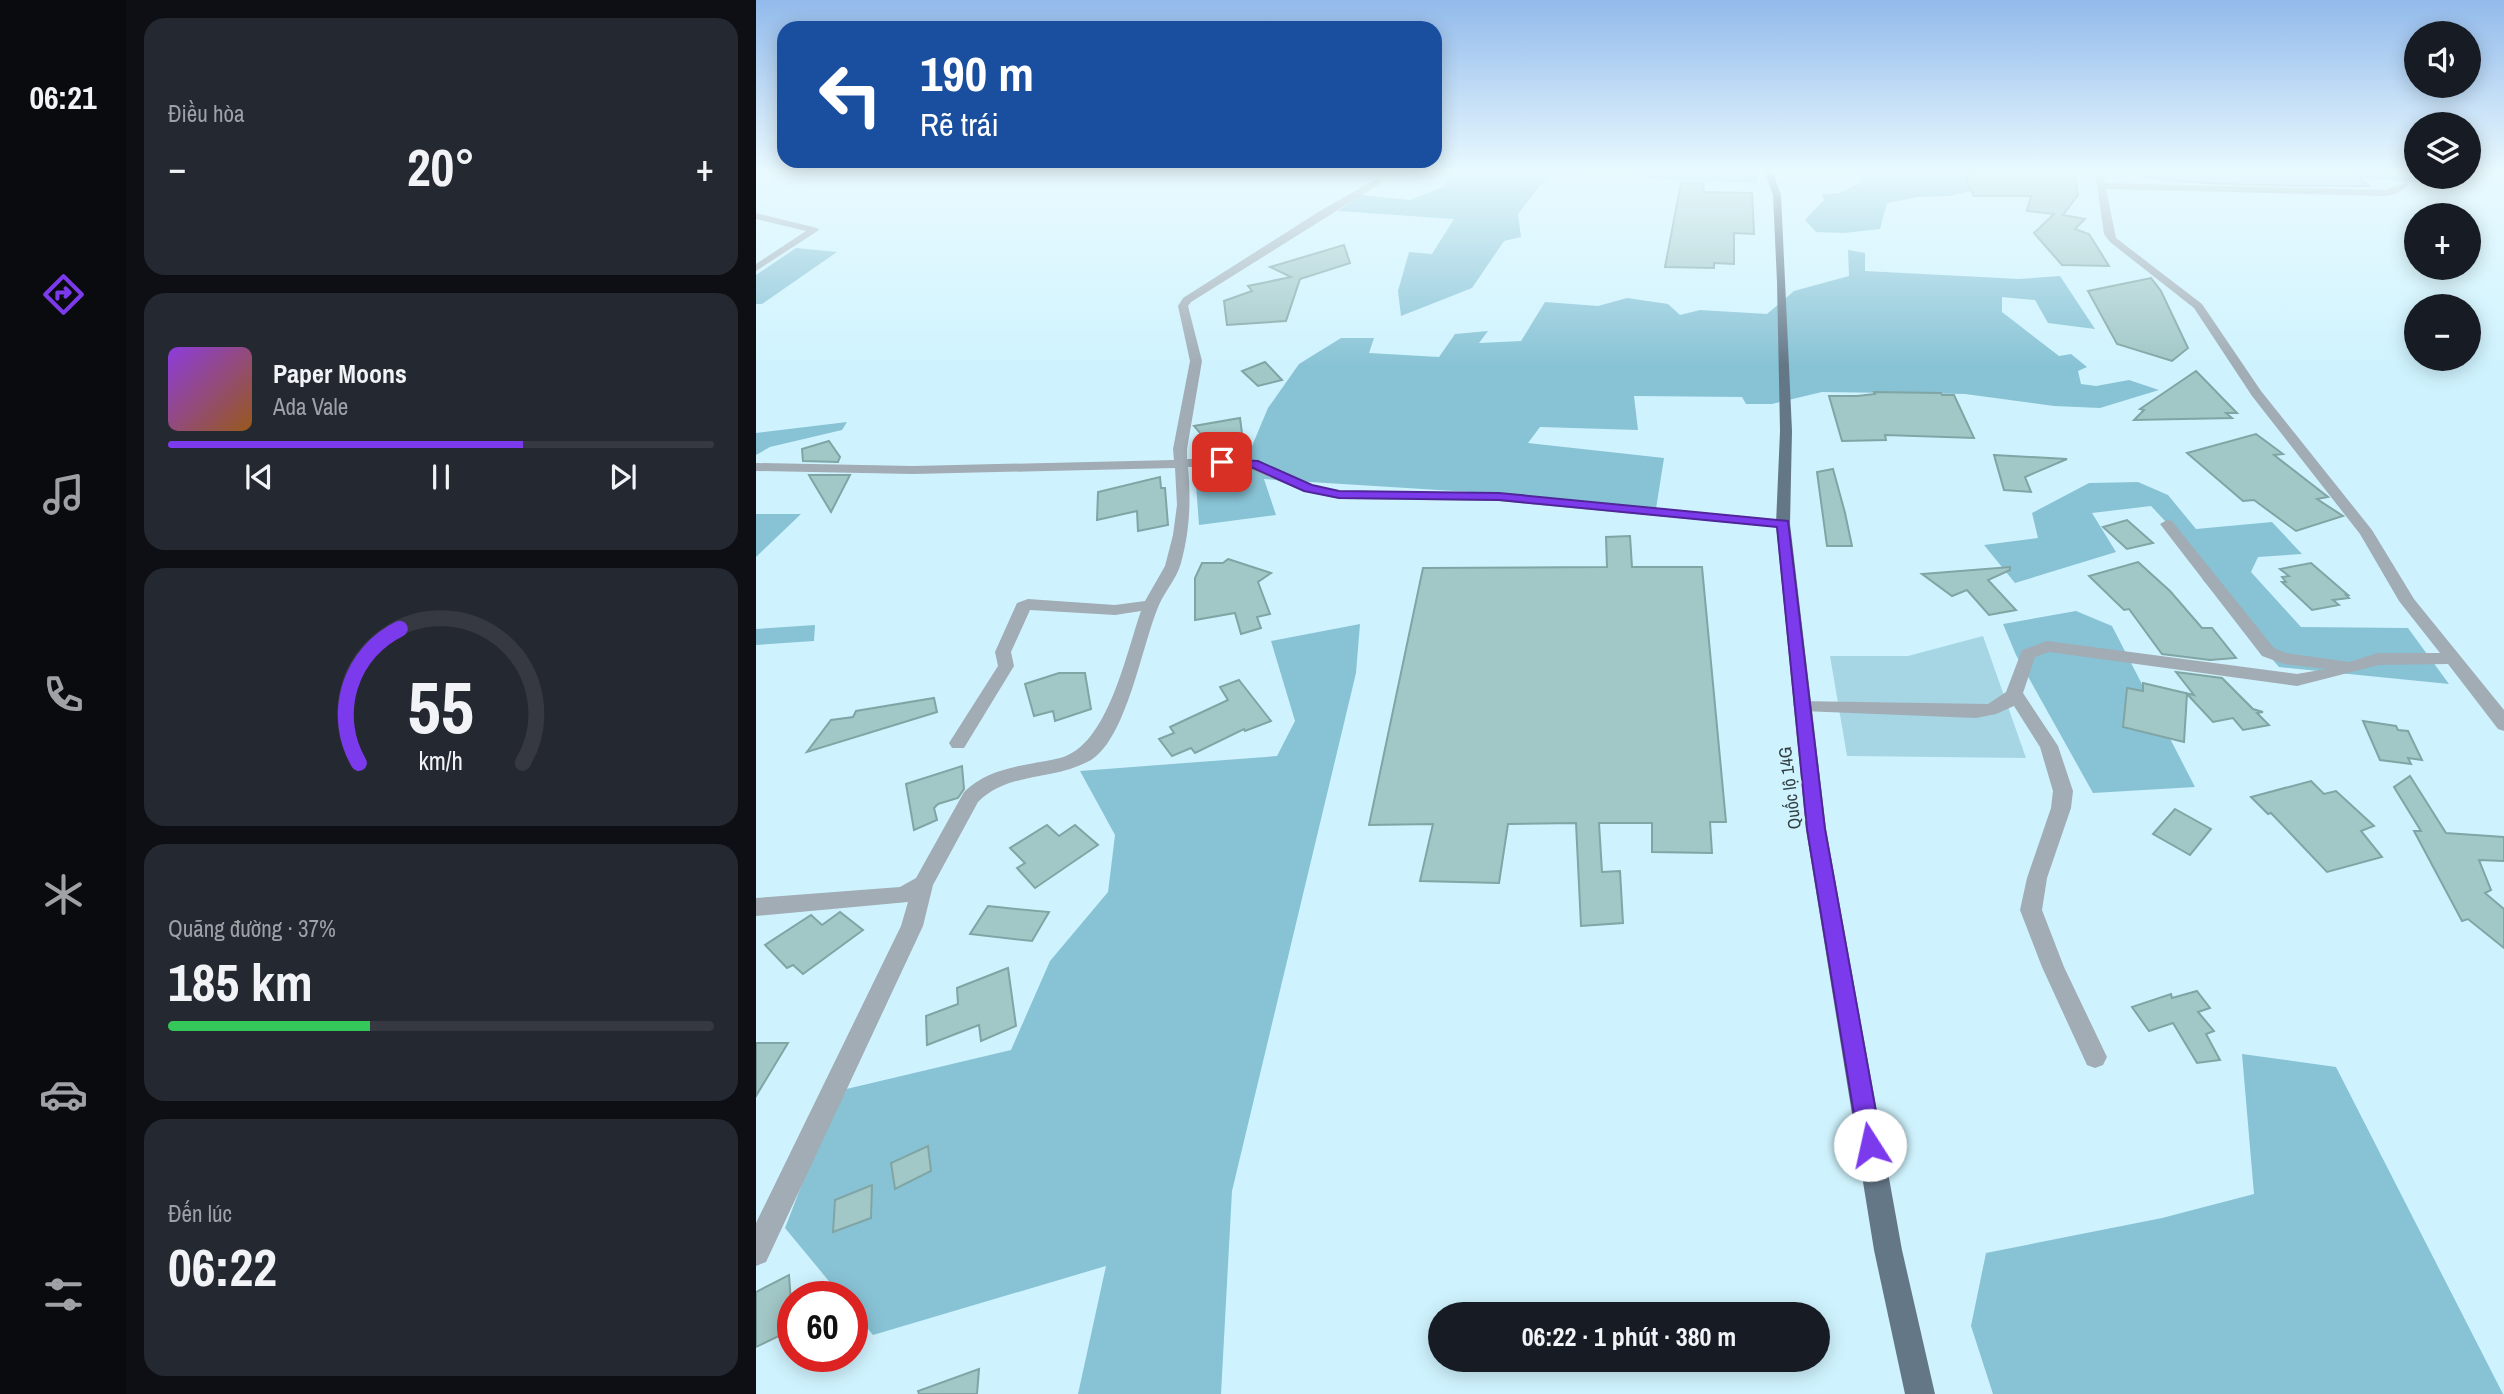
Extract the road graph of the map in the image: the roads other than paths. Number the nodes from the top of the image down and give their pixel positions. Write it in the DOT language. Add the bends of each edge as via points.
graph roads {
  1 [pos="806,235"];
  2 [pos="1288,235"];
  3 [pos="1779,235"];
  4 [pos="2110,235"];
  5 [pos="756,268"];
  6 [pos="1180,463"];
  7 [pos="756,467"];
  8 [pos="1783,524"];
  9 [pos="2167,524"];
  10 [pos="1151,605"];
  11 [pos="2453,658"];
  12 [pos="2350,666"];
  13 [pos="2015,694"];
  14 [pos="1802,705"];
  15 [pos="2504,725"];
  16 [pos="958,743"];
  17 [pos="923,884"];
  18 [pos="756,907"];
  19 [pos="2095,1057"];
  20 [pos="756,1252"];
  21 [pos="1920,1394"];
  1 -- 5 [label="street"];
  2 -- 6 [label="street" via="1182,306 1196,361"];
  3 -- 8 [label="main road, Quốc lộ 14G" via="1786,431"];
  4 -- 11 [label="street" via="2197,306 2256,393 2367,533 2407,601"];
  6 -- 7 [label="street" via="913,470"];
  6 -- 8 [label="street" via="1253,463 1308,488 1339,495 1499,496"];
  6 -- 10 [label="street" via="1184,505 1180,535 1173,566"];
  8 -- 14 [label="main road, Quốc lộ 14G"];
  9 -- 12 [label="street" via="2269,652"];
  10 -- 16 [label="street" via="1115,610 1023,607 1003,652 1006,666"];
  10 -- 17 [label="street" via="1104,734 1087,754 1065,764 1020,771 981,787"];
  11 -- 12 [label="street" via="2378,659"];
  11 -- 15 [label="street"];
  12 -- 13 [label="street" via="2310,679 2284,679 2048,646 2028,654"];
  13 -- 14 [label="street" via="1999,709 1976,712"];
  13 -- 19 [label="street" via="2049,746 2063,791 2031,910"];
  14 -- 21 [label="main road, Quốc lộ 14G" via="1818,842 1888,1250"];
  17 -- 18 [label="street" via="903,895"];
  17 -- 20 [label="street" via="912,926"];
}
